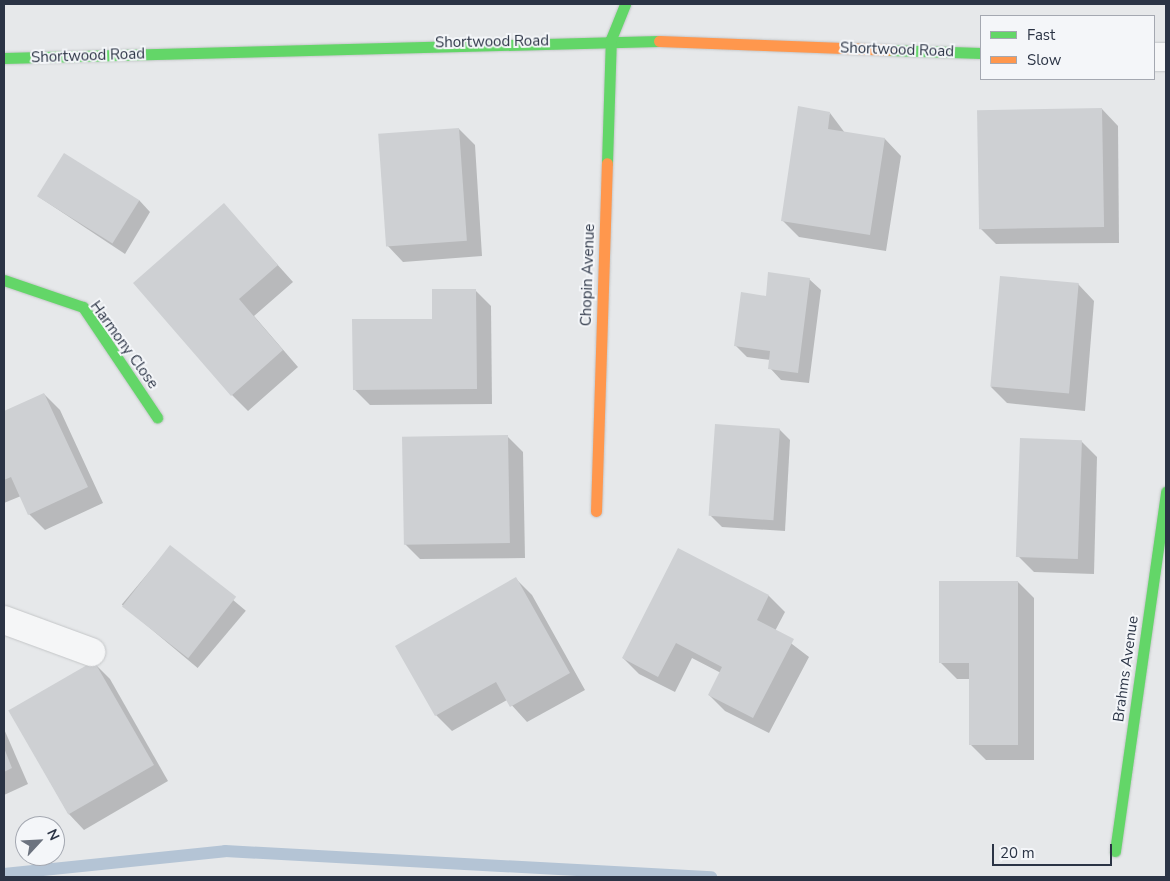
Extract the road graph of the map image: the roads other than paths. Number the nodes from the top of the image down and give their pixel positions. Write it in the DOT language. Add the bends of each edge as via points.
graph roads {
  1 [pos="625,4"];
  2 [pos="611,40"];
  3 [pos="980,53"];
  4 [pos="4,58"];
  5 [pos="4,280"];
  6 [pos="157,417"];
  7 [pos="1166,492"];
  8 [pos="596,511"];
  9 [pos="4,620"];
  10 [pos="91,652"];
  11 [pos="1115,851"];
  1 -- 2 [label="street, Chopin Avenue"];
  2 -- 3 [label="street, Shortwood Road"];
  2 -- 4 [label="street, Shortwood Road"];
  2 -- 8 [label="street, Chopin Avenue"];
  5 -- 6 [label="street, Harmony Close" via="83,308"];
  7 -- 11 [label="street, Brahms Avenue"];
  9 -- 10 [label="street"];
}
